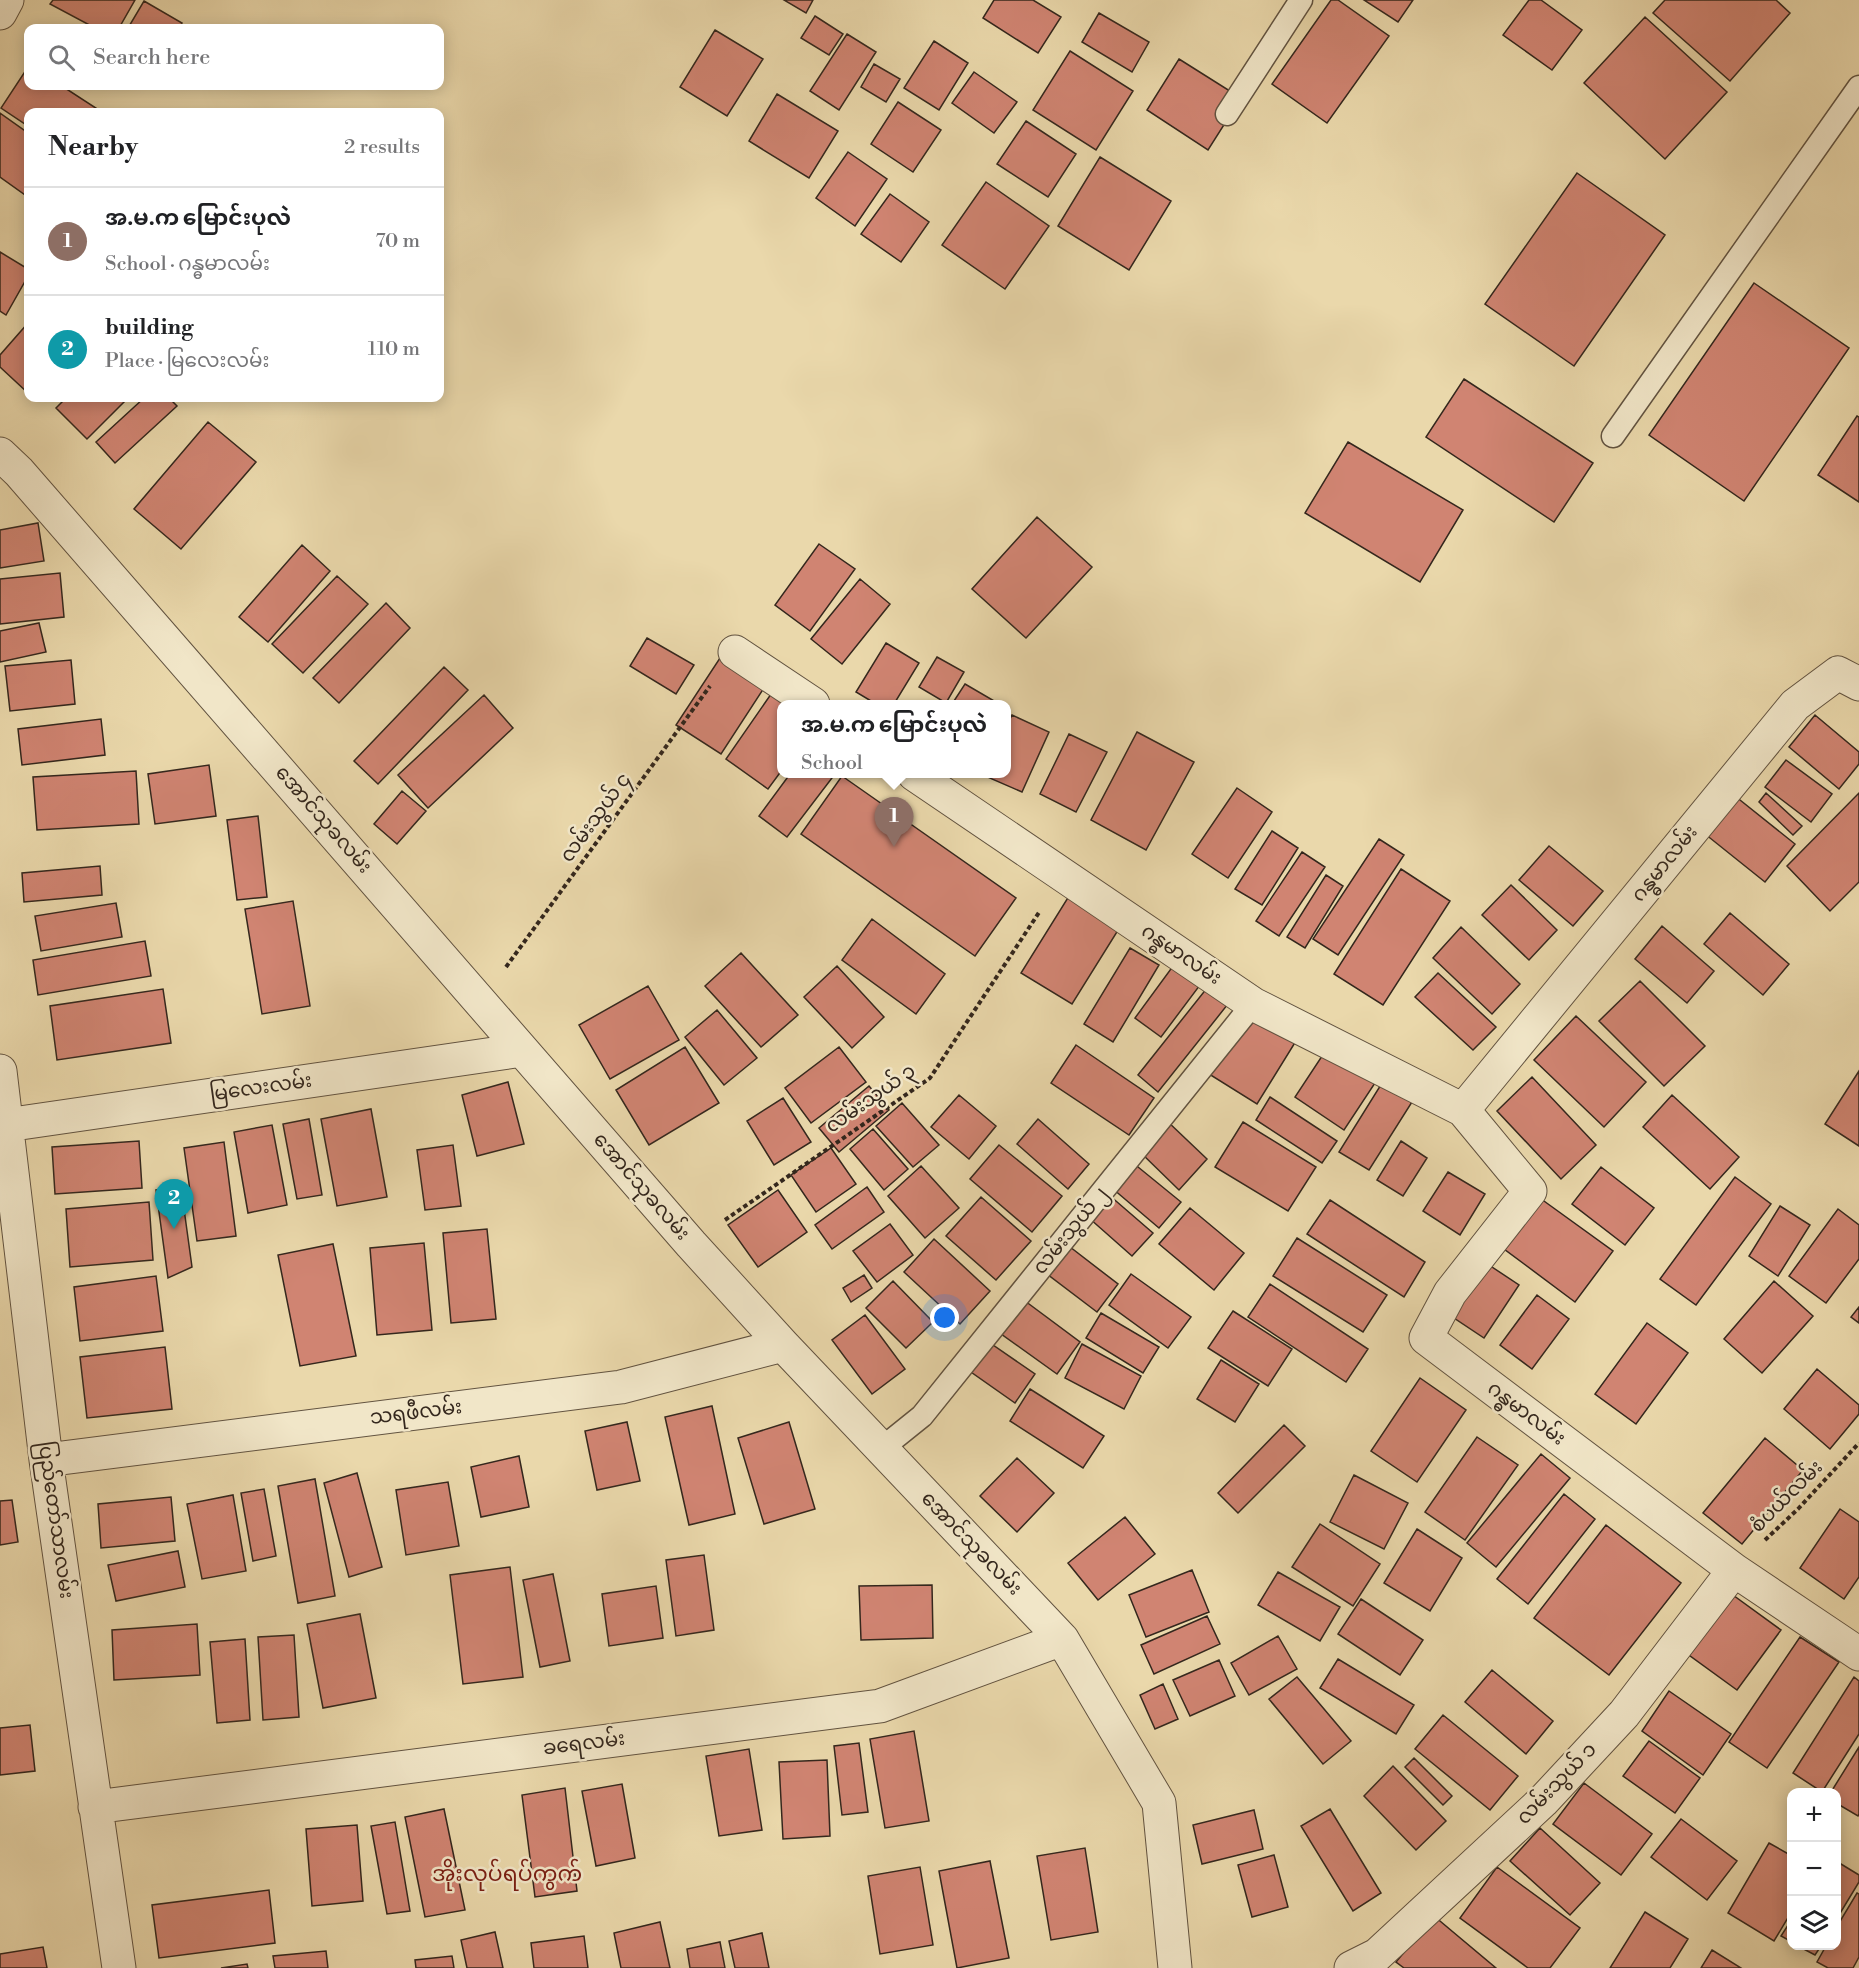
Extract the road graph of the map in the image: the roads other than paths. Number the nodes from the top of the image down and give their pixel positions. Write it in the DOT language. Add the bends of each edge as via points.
graph roads {
  1 [pos="7,0"];
  2 [pos="1301,0"];
  3 [pos="0,14"];
  4 [pos="1859,87"];
  5 [pos="1227,114"];
  6 [pos="1613,436"];
  7 [pos="0,454"];
  8 [pos="735,652"];
  9 [pos="1859,684"];
  10 [pos="806,700"];
  11 [pos="920,778"];
  12 [pos="1253,1004"];
  13 [pos="522,1050"];
  14 [pos="0,1071"];
  15 [pos="1463,1110"];
  16 [pos="4,1126"];
  17 [pos="783,1345"];
  18 [pos="881,1449"];
  19 [pos="46,1460"];
  20 [pos="1734,1570"];
  21 [pos="1062,1639"];
  22 [pos="1859,1654"];
  23 [pos="95,1807"];
  24 [pos="119,1968"];
  25 [pos="1174,1968"];
  26 [pos="1351,1968"];
  1 -- 3 [label="street"];
  2 -- 5 [label="lane"];
  4 -- 6 [label="lane"];
  7 -- 13 [label="street, အောင်သုခလမ်း"];
  8 -- 10 [label="street"];
  9 -- 15 [label="street, ဂန္ဓမာလမ်း" via="1838,673 1795,705"];
  11 -- 12 [label="street, ဂန္ဓမာလမ်း"];
  12 -- 15 [label="street, ဂန္ဓမာလမ်း"];
  12 -- 18 [label="lane, လမ်းသွယ် ၂" via="922,1416"];
  13 -- 16 [label="street, မြလေးလမ်း"];
  13 -- 17 [label="street, အောင်သုခလမ်း"];
  14 -- 16 [label="street, ပြည်တော်သာလမ်း"];
  15 -- 20 [label="street, ဂန္ဓမာလမ်း" via="1530,1191 1450,1293 1426,1338"];
  16 -- 19 [label="street, ပြည်တော်သာလမ်း"];
  17 -- 18 [label="street, အောင်သုခလမ်း"];
  17 -- 19 [label="street, သရဖီလမ်း" via="621,1387"];
  18 -- 21 [label="street, အောင်သုခလမ်း"];
  19 -- 23 [label="street, ပြည်တော်သာလမ်း"];
  20 -- 22 [label="street, ဂန္ဓမာလမ်း"];
  20 -- 26 [label="street, လမ်းသွယ် ၁" via="1624,1714 1543,1801 1377,1955"];
  21 -- 23 [label="street, ခရေလမ်း" via="880,1706"];
  21 -- 25 [label="street, အောင်သုခလမ်း" via="1159,1803"];
  23 -- 24 [label="street, ပြည်တော်သာလမ်း"];
}
